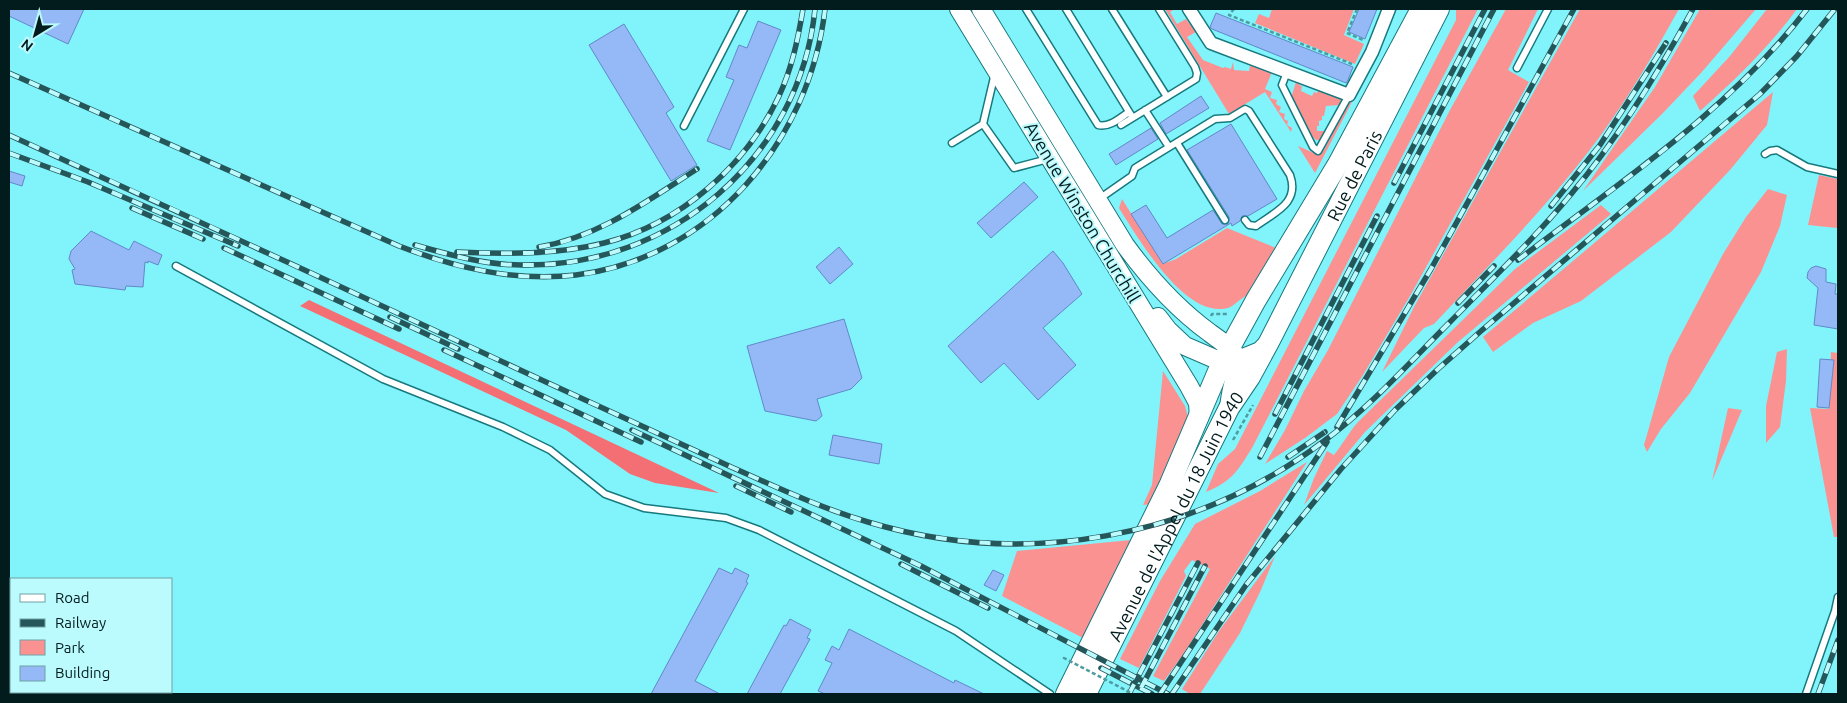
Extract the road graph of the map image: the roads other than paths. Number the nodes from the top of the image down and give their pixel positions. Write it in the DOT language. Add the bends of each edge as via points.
graph roads {
  1 [pos="744,9"];
  2 [pos="958,9"];
  3 [pos="982,9"];
  4 [pos="1026,9"];
  5 [pos="1066,9"];
  6 [pos="1112,9"];
  7 [pos="1158,9"];
  8 [pos="1189,9"];
  9 [pos="1389,9"];
  10 [pos="1421,9"];
  11 [pos="1439,9"];
  12 [pos="1548,9"];
  13 [pos="1517,68"];
  14 [pos="996,69"];
  15 [pos="1288,71"];
  16 [pos="1349,95"];
  17 [pos="1167,97"];
  18 [pos="1145,110"];
  19 [pos="1131,115"];
  20 [pos="982,124"];
  21 [pos="1121,125"];
  22 [pos="684,126"];
  23 [pos="952,143"];
  24 [pos="1176,143"];
  25 [pos="1169,147"];
  26 [pos="1766,154"];
  27 [pos="1050,158"];
  28 [pos="1838,174"];
  29 [pos="1098,200"];
  30 [pos="1225,220"];
  31 [pos="1245,220"];
  32 [pos="1102,243"];
  33 [pos="176,266"];
  34 [pos="1269,342"];
  35 [pos="1230,357"];
  36 [pos="1229,408"];
  37 [pos="1199,418"];
  38 [pos="1838,597"];
  39 [pos="1050,694"];
  40 [pos="1066,694"];
  41 [pos="1086,694"];
  42 [pos="1806,694"];
  1 -- 22 [label="lane"];
  2 -- 14 [label="main road, Avenue Winston Churchill"];
  3 -- 29 [label="main road, Avenue Winston Churchill"];
  4 -- 19 [label="lane" via="1098,126 1103,127"];
  5 -- 19 [label="lane"];
  6 -- 17 [label="lane"];
  7 -- 17 [label="lane" via="1197,73 1196,79"];
  8 -- 15 [label="street" via="1211,43"];
  9 -- 16 [label="street"];
  10 -- 35 [label="main road, Rue de Paris" via="1338,164 1237,321"];
  11 -- 34 [label="main road, Rue de Paris"];
  12 -- 13 [label="lane"];
  14 -- 20 [label="lane"];
  14 -- 27 [label="main road, Avenue Winston Churchill"];
  15 -- 16 [label="street"];
  15 -- 16 [label="lane" via="1282,85 1318,151"];
  17 -- 18 [label="lane"];
  18 -- 19 [label="lane"];
  18 -- 25 [label="lane"];
  19 -- 21 [label="lane"];
  20 -- 23 [label="lane"];
  20 -- 27 [label="lane" via="1014,168"];
  24 -- 25 [label="lane"];
  24 -- 30 [label="lane"];
  24 -- 31 [label="lane" via="1215,119 1230,118 1245,109 1249,111 1293,183 1290,200 1285,206 1256,226 1248,225"];
  25 -- 29 [label="lane" via="1135,168 1132,176"];
  26 -- 28 [label="lane" via="1777,150 1807,167"];
  27 -- 32 [label="main road, Avenue Winston Churchill"];
  29 -- 35 [label="main road, Avenue Winston Churchill" via="1125,245 1154,282"];
  32 -- 35 [label="main road" via="1176,338 1185,346"];
  32 -- 37 [label="main road, Avenue Winston Churchill" via="1192,392 1198,403"];
  33 -- 39 [label="lane" via="383,379 503,427 550,450 605,494 644,508 726,518 759,530 956,631"];
  34 -- 35 [label="main road" via="1260,351"];
  34 -- 36 [label="main road, Avenue de l'Appel du 18 Juin 1940"];
  35 -- 36 [label="main road" via="1239,369 1233,382"];
  35 -- 37 [label="main road, Rue de Paris"];
  36 -- 41 [label="main road, Avenue de l'Appel du 18 Juin 1940"];
  37 -- 40 [label="main road, Rue de Paris"];
  38 -- 42 [label="lane"];
}
